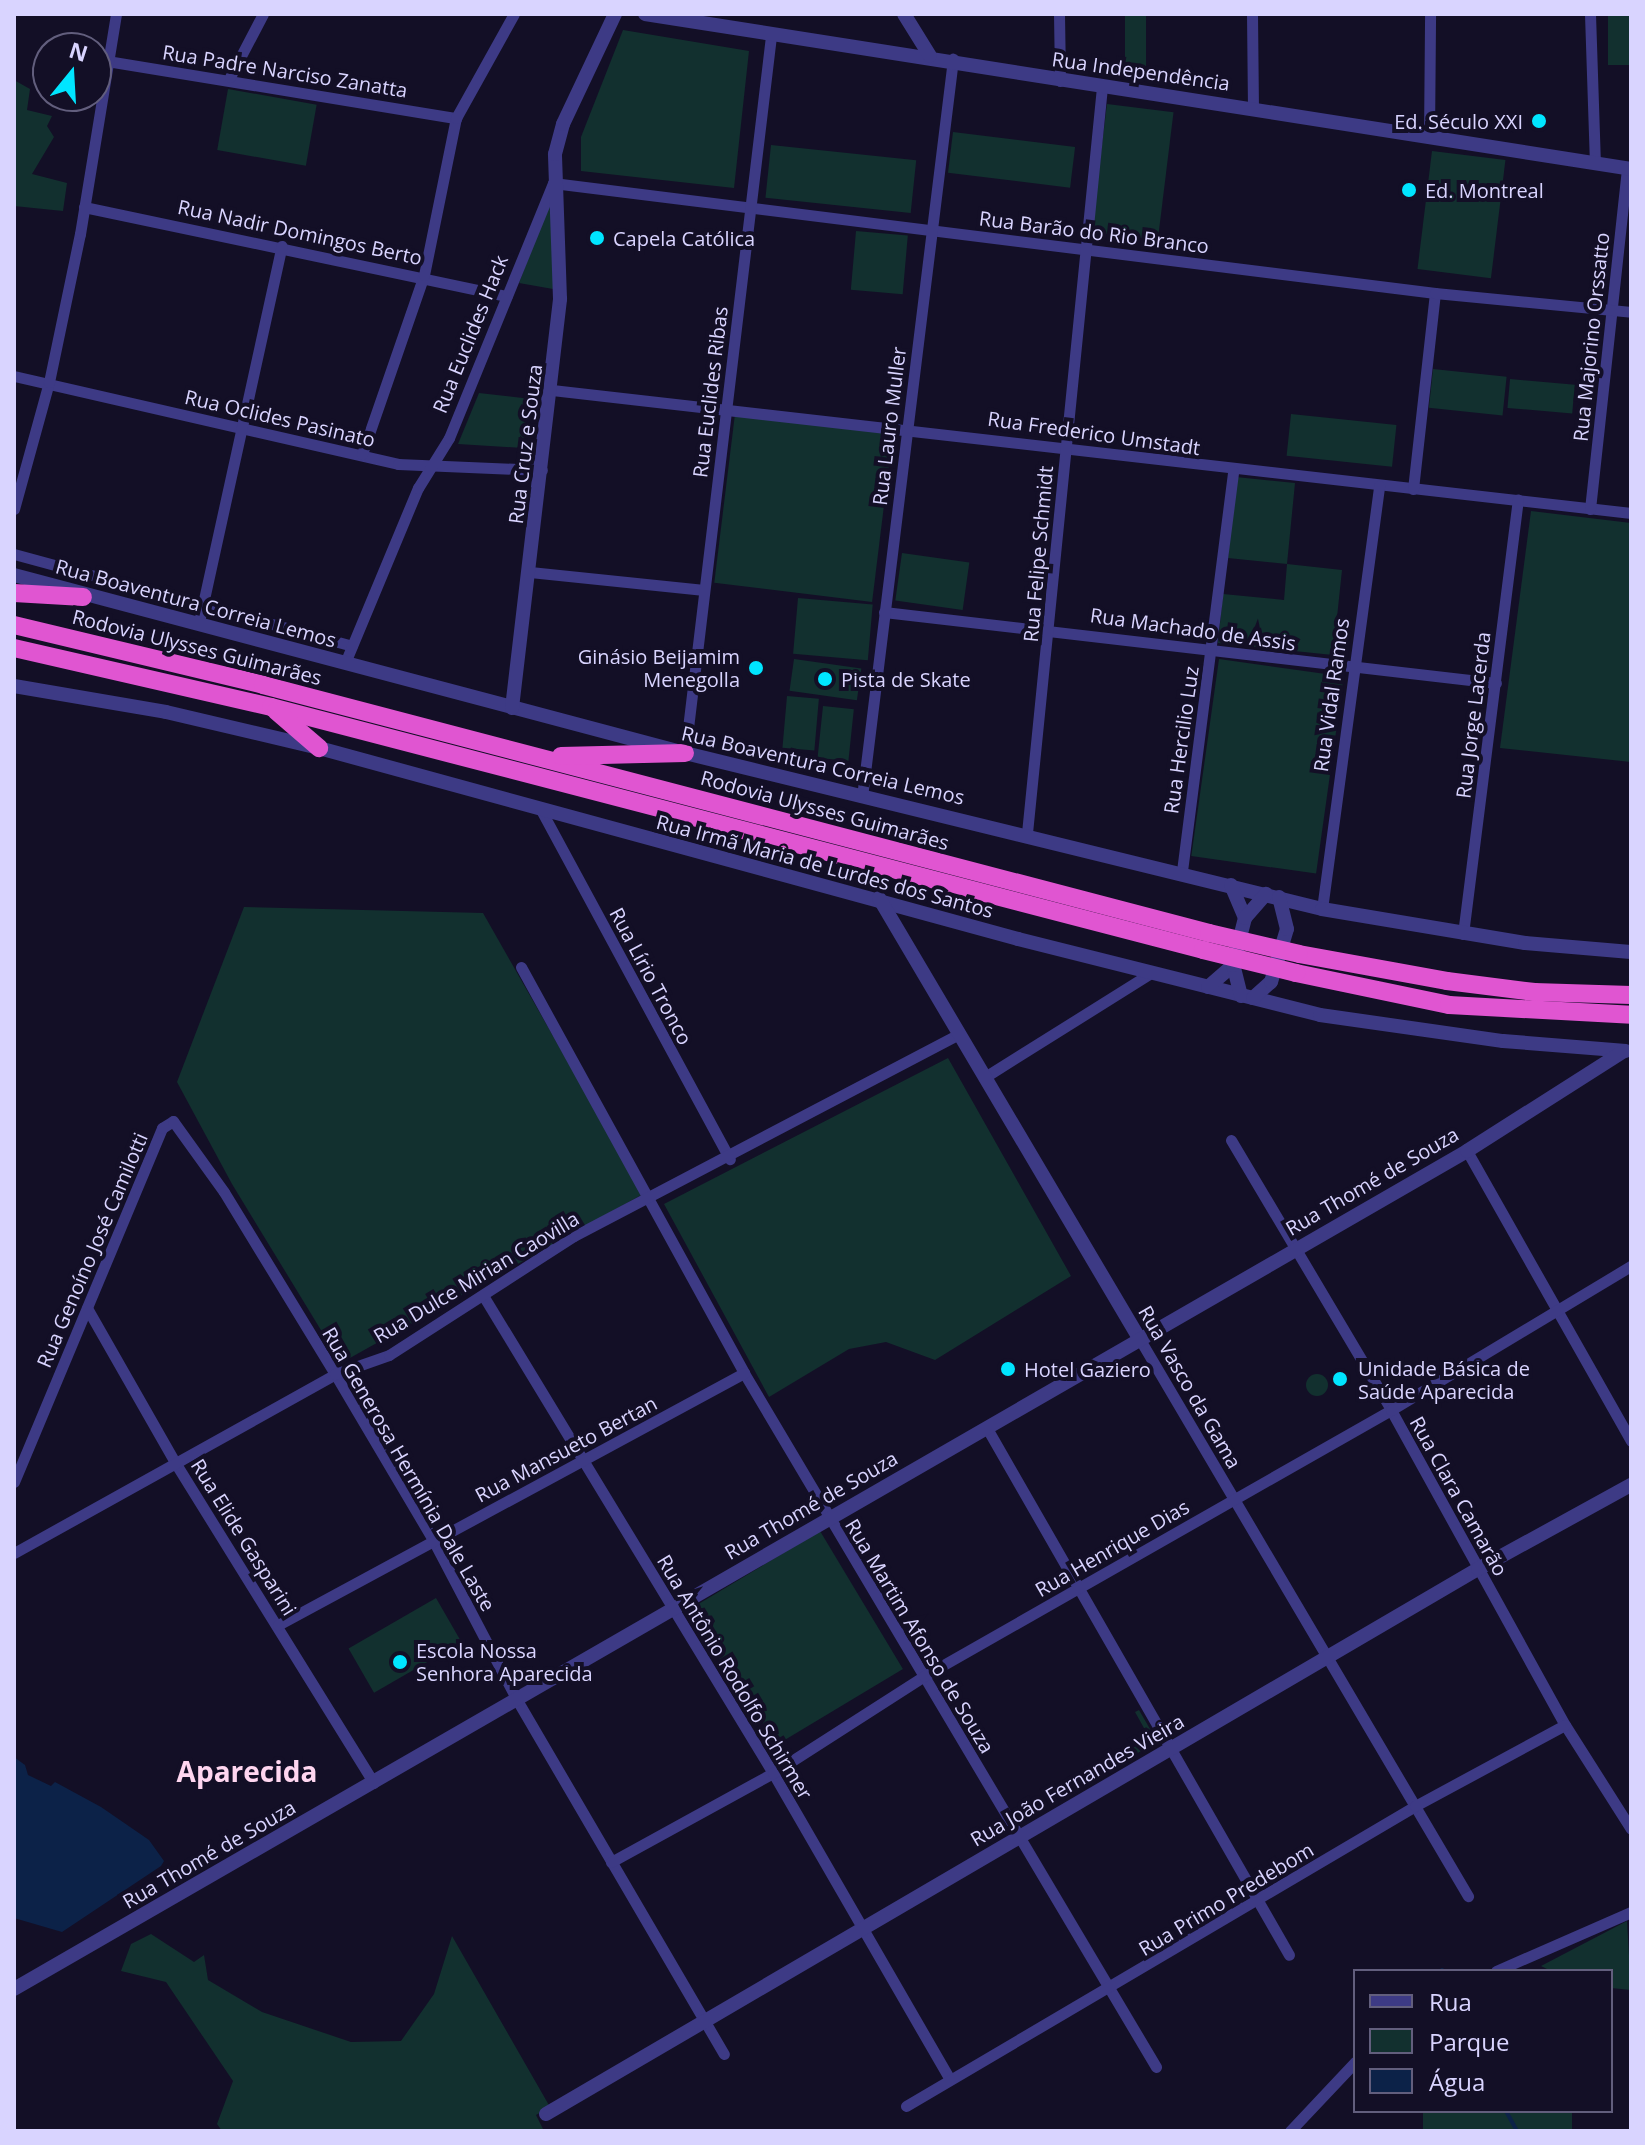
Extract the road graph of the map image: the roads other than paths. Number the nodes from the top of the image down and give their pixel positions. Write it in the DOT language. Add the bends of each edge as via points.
graph roads {
  1 [pos="116,14"];
  2 [pos="263,14"];
  3 [pos="514,14"];
  4 [pos="615,14"];
  5 [pos="645,14"];
  6 [pos="904,14"];
  7 [pos="1059,14"];
  8 [pos="1252,14"];
  9 [pos="1430,14"];
  10 [pos="1590,14"];
  11 [pos="112,35"];
  12 [pos="771,36"];
  13 [pos="930,56"];
  14 [pos="953,59"];
  15 [pos="112,62"];
  16 [pos="230,77"];
  17 [pos="1060,81"];
  18 [pos="1102,87"];
  19 [pos="1253,108"];
  20 [pos="99,112"];
  21 [pos="456,118"];
  22 [pos="1429,138"];
  23 [pos="1595,162"];
  24 [pos="1629,168"];
  25 [pos="553,183"];
  26 [pos="84,207"];
  27 [pos="750,210"];
  28 [pos="931,231"];
  29 [pos="282,246"];
  30 [pos="1085,248"];
  31 [pos="424,275"];
  32 [pos="1435,293"];
  33 [pos="507,296"];
  34 [pos="1612,310"];
  35 [pos="1631,312"];
  36 [pos="14,376"];
  37 [pos="49,382"];
  38 [pos="552,390"];
  39 [pos="726,408"];
  40 [pos="907,428"];
  41 [pos="245,429"];
  42 [pos="1066,446"];
  43 [pos="362,454"];
  44 [pos="429,464"];
  45 [pos="542,470"];
  46 [pos="1233,471"];
  47 [pos="1379,486"];
  48 [pos="1413,489"];
  49 [pos="1518,499"];
  50 [pos="14,509"];
  51 [pos="1590,509"];
  52 [pos="1631,513"];
  53 [pos="14,554"];
  54 [pos="530,572"];
  55 [pos="14,575"];
  56 [pos="704,590"];
  57 [pos="14,593"];
  58 [pos="83,597"];
  59 [pos="203,606"];
  60 [pos="884,612"];
  61 [pos="199,622"];
  62 [pos="14,625"];
  63 [pos="1049,628"];
  64 [pos="352,646"];
  65 [pos="14,648"];
  66 [pos="1211,650"];
  67 [pos="345,663"];
  68 [pos="1352,668"];
  69 [pos="1496,683"];
  70 [pos="14,686"];
  71 [pos="271,707"];
  72 [pos="512,708"];
  73 [pos="319,748"];
  74 [pos="685,753"];
  75 [pos="538,757"];
  76 [pos="862,797"];
  77 [pos="541,810"];
  78 [pos="1027,833"];
  79 [pos="1182,871"];
  80 [pos="1231,885"];
  81 [pos="1273,896"];
  82 [pos="879,898"];
  83 [pos="1315,907"];
  84 [pos="1245,918"];
  85 [pos="1288,922"];
  86 [pos="1463,934"];
  87 [pos="1206,942"];
  88 [pos="1631,952"];
  89 [pos="1233,965"];
  90 [pos="521,967"];
  91 [pos="1151,973"];
  92 [pos="1271,982"];
  93 [pos="1208,987"];
  94 [pos="1631,995"];
  95 [pos="1247,997"];
  96 [pos="1284,1006"];
  97 [pos="1631,1015"];
  98 [pos="958,1034"];
  99 [pos="1629,1055"];
  100 [pos="985,1077"];
  101 [pos="168,1121"];
  102 [pos="1231,1140"];
  103 [pos="1467,1151"];
  104 [pos="730,1159"];
  105 [pos="652,1198"];
  106 [pos="1298,1247"];
  107 [pos="1631,1266"];
  108 [pos="484,1297"];
  109 [pos="87,1308"];
  110 [pos="1556,1308"];
  111 [pos="1139,1338"];
  112 [pos="744,1373"];
  113 [pos="335,1374"];
  114 [pos="1391,1410"];
  115 [pos="988,1430"];
  116 [pos="1631,1441"];
  117 [pos="584,1460"];
  118 [pos="176,1464"];
  119 [pos="14,1482"];
  120 [pos="1631,1485"];
  121 [pos="1233,1500"];
  122 [pos="828,1516"];
  123 [pos="433,1540"];
  124 [pos="14,1553"];
  125 [pos="1478,1569"];
  126 [pos="1077,1588"];
  127 [pos="672,1609"];
  128 [pos="278,1625"];
  129 [pos="1327,1658"];
  130 [pos="924,1676"];
  131 [pos="517,1700"];
  132 [pos="1565,1725"];
  133 [pos="1169,1749"];
  134 [pos="773,1773"];
  135 [pos="374,1783"];
  136 [pos="1415,1806"];
  137 [pos="1631,1829"];
  138 [pos="1018,1837"];
  139 [pos="611,1862"];
  140 [pos="1468,1896"];
  141 [pos="1256,1902"];
  142 [pos="1631,1912"];
  143 [pos="863,1926"];
  144 [pos="1289,1955"];
  145 [pos="1501,1969"];
  146 [pos="14,1989"];
  147 [pos="1110,1990"];
  148 [pos="706,2019"];
  149 [pos="724,2054"];
  150 [pos="1353,2064"];
  151 [pos="1156,2067"];
  152 [pos="950,2079"];
  153 [pos="906,2106"];
  154 [pos="546,2114"];
  155 [pos="1290,2131"];
  1 -- 11 [label="street"];
  2 -- 16 [label="street"];
  3 -- 21 [label="street"];
  4 -- 25 [label="street, Rua Euclides Hack" via="563,124"];
  5 -- 12 [label="street, Rua Independência"];
  6 -- 13 [label="street"];
  7 -- 17 [label="street"];
  8 -- 19 [label="street"];
  9 -- 22 [label="street"];
  10 -- 23 [label="street"];
  12 -- 13 [label="street, Rua Independência"];
  12 -- 27 [label="street, Rua Euclides Ribas"];
  13 -- 14 [label="street, Rua Independência"];
  14 -- 17 [label="street, Rua Independência"];
  14 -- 28 [label="street, Rua Lauro Muller"];
  15 -- 16 [label="street, Rua Padre Narciso Zanatta"];
  16 -- 21 [label="street, Rua Padre Narciso Zanatta"];
  17 -- 18 [label="street, Rua Independência"];
  18 -- 19 [label="street, Rua Independência"];
  18 -- 30 [label="street, Rua Felipe Schmidt"];
  19 -- 22 [label="street, Rua Independência"];
  20 -- 26 [label="street"];
  21 -- 31 [label="street"];
  22 -- 23 [label="street, Rua Independência"];
  23 -- 24 [label="street, Rua Independência"];
  24 -- 34 [label="street, Rua Majorino Orssatto"];
  25 -- 27 [label="street, Rua Barão do Rio Branco"];
  25 -- 33 [label="street, Rua Euclides Hack"];
  25 -- 38 [label="street, Rua Cruz e Souza" via="561,217"];
  26 -- 29 [label="street, Rua Nadir Domingos Berto"];
  26 -- 37 [label="street"];
  27 -- 28 [label="street, Rua Barão do Rio Branco"];
  27 -- 39 [label="street, Rua Euclides Ribas"];
  28 -- 30 [label="street, Rua Barão do Rio Branco"];
  28 -- 40 [label="street, Rua Lauro Muller"];
  29 -- 31 [label="street, Rua Nadir Domingos Berto"];
  29 -- 41 [label="street"];
  30 -- 32 [label="street, Rua Barão do Rio Branco"];
  30 -- 42 [label="street, Rua Felipe Schmidt"];
  31 -- 33 [label="street, Rua Nadir Domingos Berto"];
  31 -- 43 [label="street"];
  32 -- 34 [label="street, Rua Barão do Rio Branco"];
  32 -- 48 [label="street"];
  33 -- 44 [label="street, Rua Euclides Hack" via="449,438"];
  34 -- 35 [label="street, Rua Barão do Rio Branco"];
  34 -- 51 [label="street, Rua Majorino Orssatto"];
  36 -- 37 [label="street, Rua Oclides Pasinato"];
  37 -- 41 [label="street, Rua Oclides Pasinato"];
  37 -- 50 [label="street"];
  38 -- 39 [label="street, Rua Frederico Umstadt"];
  38 -- 45 [label="street, Rua Cruz e Souza"];
  39 -- 40 [label="street, Rua Frederico Umstadt"];
  39 -- 56 [label="street, Rua Euclides Ribas"];
  40 -- 42 [label="street, Rua Frederico Umstadt"];
  40 -- 60 [label="street, Rua Lauro Muller"];
  41 -- 43 [label="street, Rua Oclides Pasinato"];
  41 -- 59 [label="street"];
  42 -- 46 [label="street, Rua Frederico Umstadt"];
  42 -- 63 [label="street, Rua Felipe Schmidt"];
  43 -- 44 [label="street, Rua Oclides Pasinato" via="398,464"];
  44 -- 45 [label="street, Rua Oclides Pasinato"];
  44 -- 64 [label="street, Rua Euclides Hack"];
  45 -- 54 [label="street, Rua Cruz e Souza"];
  46 -- 47 [label="street, Rua Frederico Umstadt"];
  46 -- 66 [label="street, Rua Hercilio Luz"];
  47 -- 48 [label="street, Rua Frederico Umstadt"];
  47 -- 68 [label="street, Rua Vidal Ramos"];
  48 -- 49 [label="street, Rua Frederico Umstadt"];
  49 -- 51 [label="street, Rua Frederico Umstadt"];
  49 -- 69 [label="street, Rua Jorge Lacerda"];
  51 -- 52 [label="street, Rua Frederico Umstadt"];
  53 -- 59 [label="street"];
  54 -- 56 [label="street"];
  54 -- 72 [label="street, Rua Cruz e Souza"];
  55 -- 58 [label="street, Rua Boaventura Correia Lemos"];
  56 -- 74 [label="street, Rua Euclides Ribas"];
  57 -- 58 [label="highway"];
  58 -- 61 [label="street, Rua Boaventura Correia Lemos"];
  59 -- 61 [label="street"];
  59 -- 64 [label="street"];
  60 -- 63 [label="street, Rua Machado de Assis"];
  60 -- 76 [label="street, Rua Lauro Muller"];
  61 -- 67 [label="street, Rua Boaventura Correia Lemos"];
  62 -- 75 [label="highway, Rodovia Ulysses Guimarães"];
  63 -- 66 [label="street, Rua Machado de Assis"];
  63 -- 78 [label="street, Rua Felipe Schmidt"];
  64 -- 67 [label="street, Rua Euclides Hack"];
  65 -- 71 [label="highway, Rodovia Ulysses Guimarães"];
  66 -- 68 [label="street, Rua Machado de Assis"];
  66 -- 79 [label="street, Rua Hercilio Luz"];
  67 -- 72 [label="street, Rua Boaventura Correia Lemos"];
  68 -- 69 [label="street, Rua Machado de Assis"];
  68 -- 83 [label="street, Rua Vidal Ramos"];
  69 -- 86 [label="street, Rua Jorge Lacerda"];
  70 -- 73 [label="street, Rua Irmã Maria de Lurdes dos Santos" via="166,712"];
  71 -- 73 [label="highway"];
  71 -- 87 [label="highway, Rodovia Ulysses Guimarães"];
  72 -- 74 [label="street, Rua Boaventura Correia Lemos"];
  73 -- 77 [label="street, Rua Irmã Maria de Lurdes dos Santos"];
  74 -- 75 [label="highway"];
  74 -- 76 [label="street, Rua Boaventura Correia Lemos"];
  75 -- 87 [label="highway, Rodovia Ulysses Guimarães"];
  76 -- 78 [label="street, Rua Boaventura Correia Lemos"];
  77 -- 82 [label="street, Rua Irmã Maria de Lurdes dos Santos"];
  77 -- 104 [label="street, Rua Lírio Tronco"];
  78 -- 79 [label="street, Rua Boaventura Correia Lemos"];
  79 -- 80 [label="street, Rua Boaventura Correia Lemos"];
  80 -- 81 [label="street, Rua Boaventura Correia Lemos"];
  80 -- 84 [label="street"];
  81 -- 83 [label="street, Rua Boaventura Correia Lemos"];
  81 -- 84 [label="street"];
  81 -- 85 [label="street"];
  82 -- 91 [label="street, Rua Irmã Maria de Lurdes dos Santos"];
  82 -- 98 [label="street, Rua Vasco da Gama"];
  83 -- 85 [label="street"];
  83 -- 86 [label="street, Rua Boaventura Correia Lemos"];
  84 -- 89 [label="street"];
  85 -- 92 [label="street"];
  86 -- 88 [label="street, Rua Boaventura Correia Lemos"];
  87 -- 94 [label="highway, Rodovia Ulysses Guimarães, bridge" via="1534,992"];
  87 -- 97 [label="highway, Rodovia Ulysses Guimarães, bridge" via="1296,973 1449,1005"];
  89 -- 93 [label="street"];
  89 -- 95 [label="street"];
  90 -- 105 [label="street, Rua Martim Afonso de Souza"];
  91 -- 93 [label="street, Rua Irmã Maria de Lurdes dos Santos"];
  91 -- 100 [label="street"];
  92 -- 95 [label="street"];
  92 -- 96 [label="street"];
  93 -- 95 [label="street, Rua Irmã Maria de Lurdes dos Santos"];
  95 -- 96 [label="street, Rua Irmã Maria de Lurdes dos Santos"];
  96 -- 99 [label="street, Rua Irmã Maria de Lurdes dos Santos"];
  98 -- 100 [label="street, Rua Vasco da Gama"];
  98 -- 104 [label="street, Rua Dulce Mirian Caovilla"];
  99 -- 103 [label="street, Rua Thomé de Souza"];
  100 -- 111 [label="street, Rua Vasco da Gama"];
  101 -- 109 [label="street, Rua Genoíno José Camilotti"];
  101 -- 113 [label="street, Rua Generosa Hermínia Dale Laste" via="177,1123 224,1192"];
  102 -- 106 [label="street, Rua Clara Camarão"];
  103 -- 106 [label="street, Rua Thomé de Souza"];
  103 -- 110 [label="street"];
  104 -- 105 [label="street, Rua Dulce Mirian Caovilla"];
  105 -- 108 [label="street, Rua Dulce Mirian Caovilla" via="531,1261"];
  105 -- 112 [label="street, Rua Martim Afonso de Souza"];
  106 -- 111 [label="street, Rua Thomé de Souza"];
  106 -- 114 [label="street, Rua Clara Camarão"];
  107 -- 110 [label="street, Rua Henrique Dias"];
  108 -- 113 [label="street, Rua Dulce Mirian Caovilla" via="389,1355"];
  108 -- 117 [label="street, Rua Antônio Rodolfo Schirmer"];
  109 -- 118 [label="street, Rua Elide Gasparini"];
  109 -- 119 [label="street, Rua Genoíno José Camilotti"];
  110 -- 114 [label="street, Rua Henrique Dias"];
  110 -- 116 [label="street"];
  111 -- 115 [label="street, Rua Thomé de Souza"];
  111 -- 121 [label="street, Rua Vasco da Gama"];
  112 -- 117 [label="street, Rua Mansueto Bertan"];
  112 -- 122 [label="street, Rua Martim Afonso de Souza"];
  113 -- 118 [label="street, Rua Dulce Mirian Caovilla"];
  113 -- 123 [label="street, Rua Generosa Hermínia Dale Laste"];
  114 -- 121 [label="street, Rua Henrique Dias"];
  114 -- 125 [label="street, Rua Clara Camarão"];
  115 -- 122 [label="street, Rua Thomé de Souza"];
  115 -- 126 [label="street"];
  117 -- 123 [label="street, Rua Mansueto Bertan"];
  117 -- 127 [label="street, Rua Antônio Rodolfo Schirmer"];
  118 -- 124 [label="street, Rua Dulce Mirian Caovilla"];
  118 -- 128 [label="street, Rua Elide Gasparini"];
  120 -- 125 [label="street, Rua João Fernandes Vieira"];
  121 -- 126 [label="street, Rua Henrique Dias"];
  121 -- 129 [label="street, Rua Vasco da Gama"];
  122 -- 127 [label="street, Rua Thomé de Souza"];
  122 -- 130 [label="street, Rua Martim Afonso de Souza"];
  123 -- 128 [label="street, Rua Mansueto Bertan"];
  123 -- 131 [label="street, Rua Generosa Hermínia Dale Laste"];
  125 -- 129 [label="street, Rua João Fernandes Vieira"];
  125 -- 132 [label="street, Rua Clara Camarão"];
  126 -- 130 [label="street, Rua Henrique Dias"];
  126 -- 133 [label="street"];
  127 -- 131 [label="street, Rua Thomé de Souza"];
  127 -- 134 [label="street, Rua Antônio Rodolfo Schirmer"];
  128 -- 135 [label="street, Rua Elide Gasparini"];
  129 -- 133 [label="street, Rua João Fernandes Vieira"];
  129 -- 136 [label="street, Rua Vasco da Gama"];
  130 -- 134 [label="street, Rua Henrique Dias"];
  130 -- 138 [label="street, Rua Martim Afonso de Souza"];
  131 -- 135 [label="street, Rua Thomé de Souza"];
  131 -- 139 [label="street, Rua Generosa Hermínia Dale Laste"];
  132 -- 136 [label="street, Rua Primo Predebom"];
  132 -- 137 [label="street, Rua Clara Camarão"];
  133 -- 138 [label="street, Rua João Fernandes Vieira"];
  133 -- 141 [label="street"];
  134 -- 139 [label="street, Rua Henrique Dias"];
  134 -- 143 [label="street, Rua Antônio Rodolfo Schirmer"];
  135 -- 146 [label="street, Rua Thomé de Souza"];
  136 -- 140 [label="street, Rua Vasco da Gama"];
  136 -- 141 [label="street, Rua Primo Predebom"];
  138 -- 143 [label="street, Rua João Fernandes Vieira"];
  138 -- 147 [label="street, Rua Martim Afonso de Souza"];
  139 -- 148 [label="street, Rua Generosa Hermínia Dale Laste"];
  141 -- 144 [label="street"];
  141 -- 147 [label="street, Rua Primo Predebom"];
  142 -- 145 [label="street"];
  143 -- 148 [label="street, Rua João Fernandes Vieira"];
  143 -- 152 [label="street, Rua Antônio Rodolfo Schirmer"];
  147 -- 151 [label="street, Rua Martim Afonso de Souza"];
  147 -- 152 [label="street, Rua Primo Predebom"];
  148 -- 149 [label="street, Rua Generosa Hermínia Dale Laste"];
  148 -- 154 [label="street, Rua João Fernandes Vieira"];
  150 -- 155 [label="street"];
  152 -- 153 [label="street, Rua Primo Predebom"];
}
